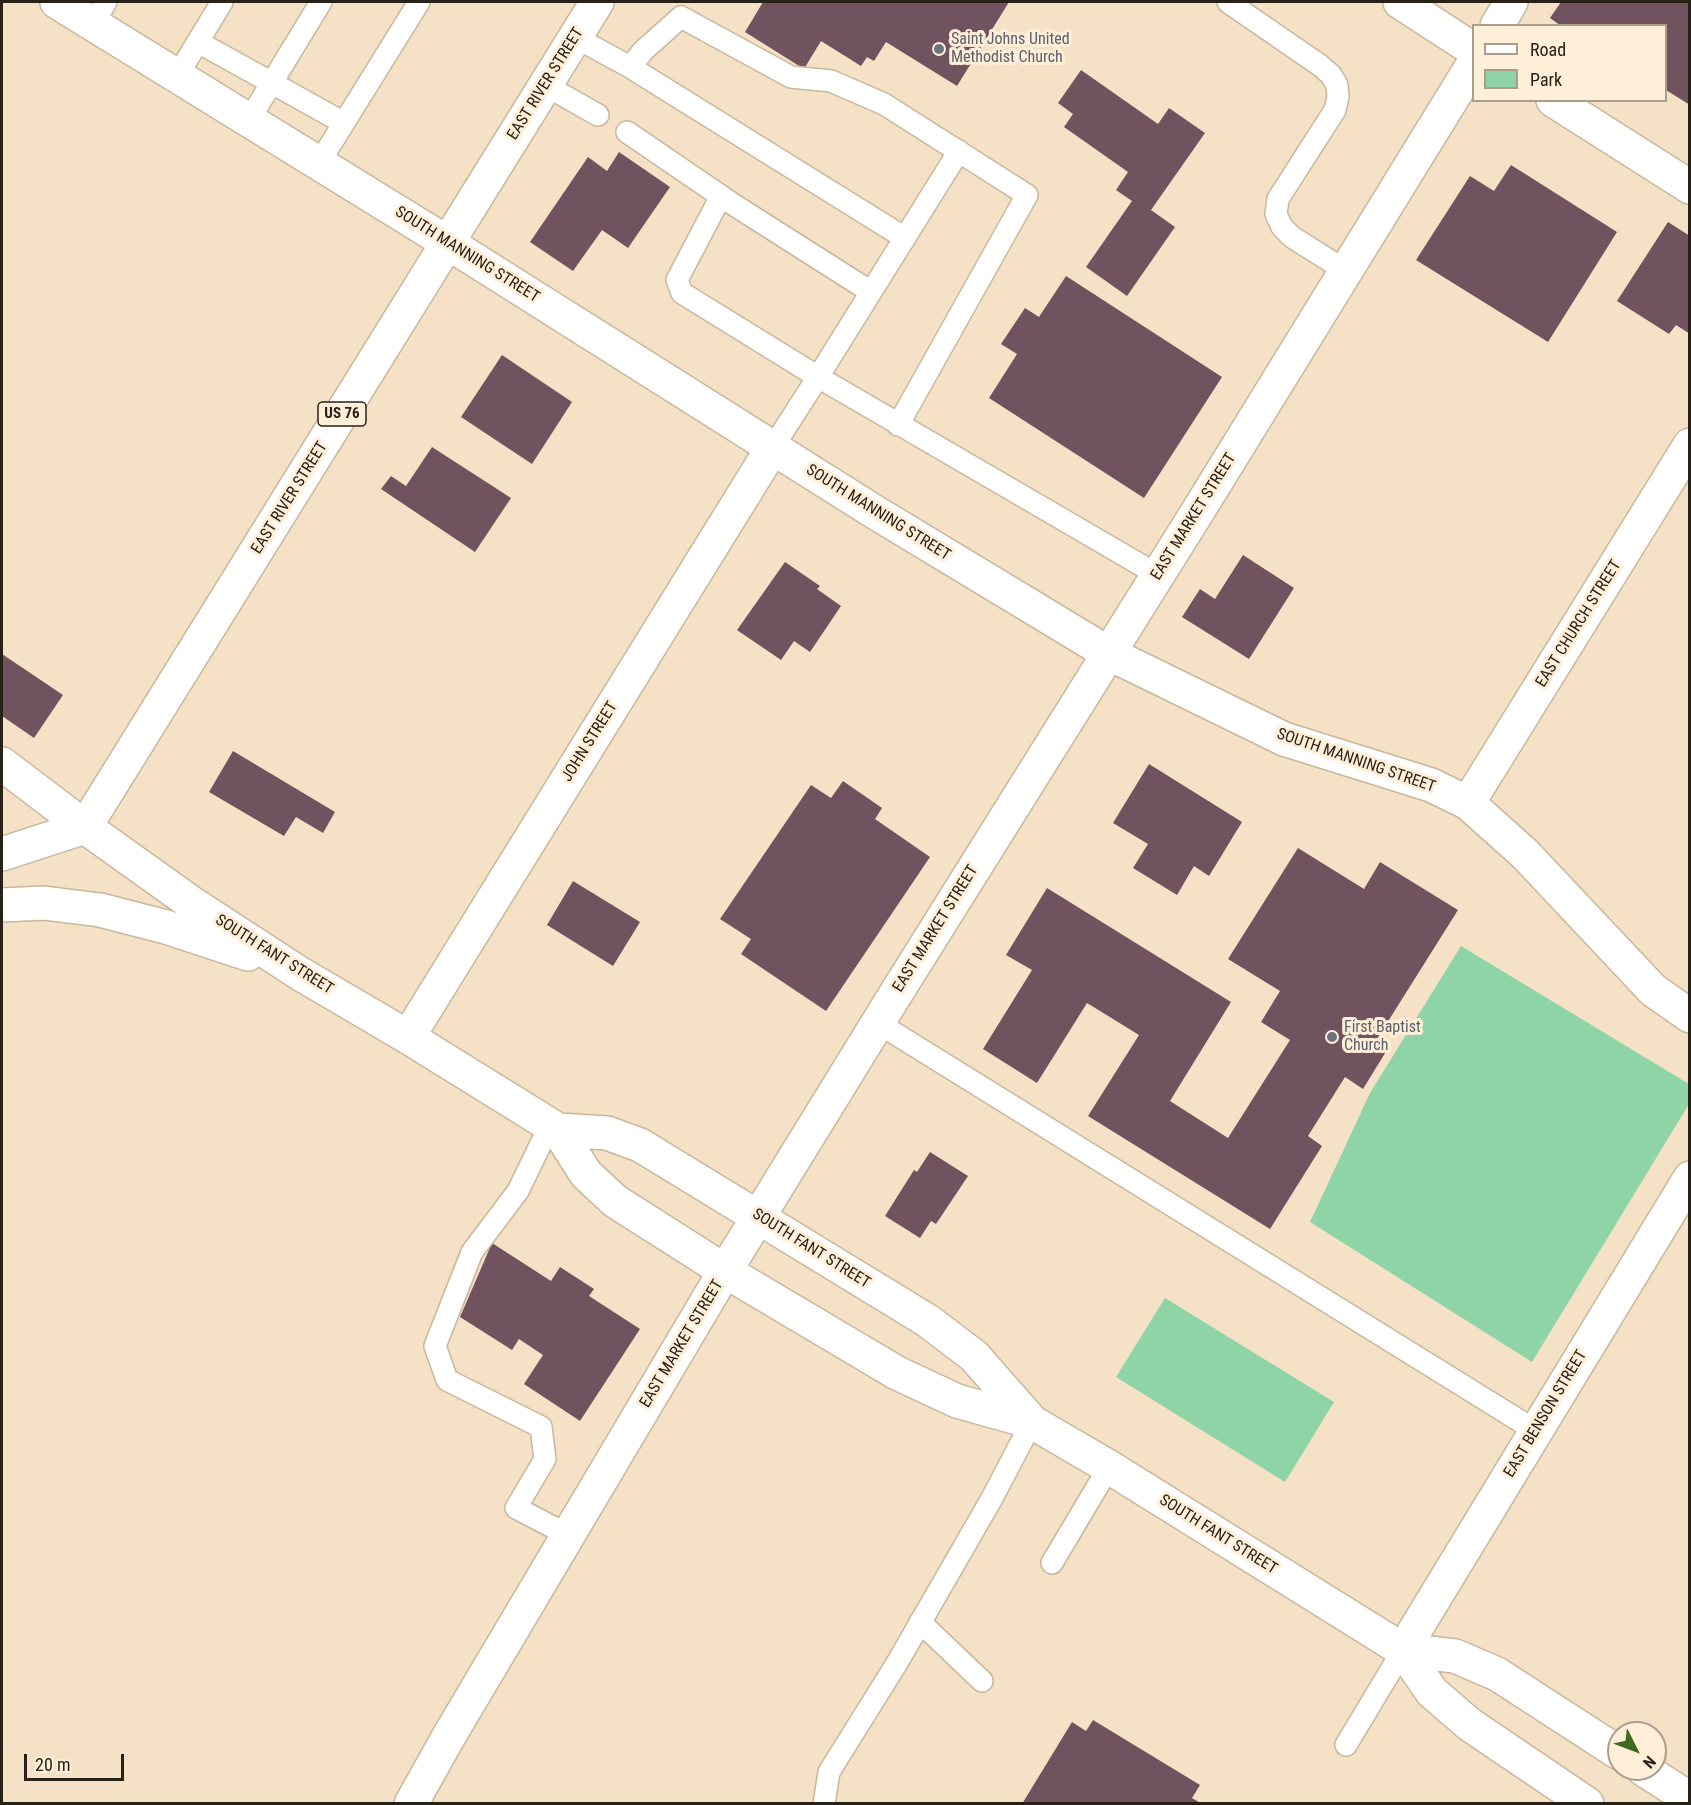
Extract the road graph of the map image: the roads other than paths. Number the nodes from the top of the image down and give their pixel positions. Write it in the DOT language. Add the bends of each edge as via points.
graph roads {
  1 [pos="57,2"];
  2 [pos="222,2"];
  3 [pos="321,2"];
  4 [pos="419,2"];
  5 [pos="597,2"];
  6 [pos="1228,2"];
  7 [pos="1400,2"];
  8 [pos="1511,2"];
  9 [pos="99,13"];
  10 [pos="1498,24"];
  11 [pos="575,36"];
  12 [pos="198,42"];
  13 [pos="1472,49"];
  14 [pos="1472,65"];
  15 [pos="630,67"];
  16 [pos="177,76"];
  17 [pos="272,83"];
  18 [pos="545,85"];
  19 [pos="1556,102"];
  20 [pos="598,115"];
  21 [pos="249,120"];
  22 [pos="344,123"];
  23 [pos="627,132"];
  24 [pos="959,151"];
  25 [pos="319,163"];
  26 [pos="1689,187"];
  27 [pos="721,196"];
  28 [pos="905,238"];
  29 [pos="448,243"];
  30 [pos="1346,271"];
  31 [pos="871,292"];
  32 [pos="818,377"];
  33 [pos="898,425"];
  34 [pos="1689,445"];
  35 [pos="773,447"];
  36 [pos="1158,575"];
  37 [pos="1108,653"];
  38 [pos="2,764"];
  39 [pos="1468,803"];
  40 [pos="85,827"];
  41 [pos="2,854"];
  42 [pos="2,904"];
  43 [pos="299,973"];
  44 [pos="1689,1016"];
  45 [pos="878,1023"];
  46 [pos="408,1037"];
  47 [pos="554,1127"];
  48 [pos="1689,1178"];
  49 [pos="759,1217"];
  50 [pos="725,1271"];
  51 [pos="1032,1422"];
  52 [pos="1536,1431"];
  53 [pos="1109,1467"];
  54 [pos="568,1535"];
  55 [pos="1052,1563"];
  56 [pos="920,1622"];
  57 [pos="1403,1650"];
  58 [pos="982,1681"];
  59 [pos="1346,1745"];
  60 [pos="1607,1745"];
  61 [pos="1661,1781"];
  62 [pos="1689,1799"];
  63 [pos="411,1803"];
  64 [pos="824,1803"];
  65 [pos="1587,1803"];
  1 -- 9 [label="street, SOUTH MANNING STREET"];
  2 -- 12 [label="lane"];
  3 -- 17 [label="lane"];
  4 -- 22 [label="lane"];
  5 -- 11 [label="street, EAST RIVER STREET / US 76"];
  6 -- 30 [label="lane" via="1321,66 1337,85 1335,110 1278,199 1276,214 1292,237"];
  7 -- 13 [label="street"];
  8 -- 10 [label="street"];
  9 -- 16 [label="street, SOUTH MANNING STREET"];
  11 -- 15 [label="lane"];
  11 -- 18 [label="street, EAST RIVER STREET / US 76"];
  12 -- 16 [label="lane"];
  12 -- 17 [label="lane"];
  14 -- 30 [label="street, EAST MARKET STREET"];
  15 -- 24 [label="lane" via="681,17 791,77 831,81 884,104"];
  15 -- 28 [label="lane"];
  16 -- 21 [label="street, SOUTH MANNING STREET"];
  17 -- 21 [label="lane"];
  17 -- 22 [label="lane"];
  18 -- 20 [label="lane"];
  18 -- 29 [label="street, EAST RIVER STREET / US 76"];
  19 -- 26 [label="street"];
  21 -- 25 [label="street, SOUTH MANNING STREET"];
  22 -- 25 [label="lane"];
  23 -- 27 [label="lane"];
  24 -- 28 [label="lane"];
  24 -- 33 [label="lane" via="1027,195"];
  25 -- 29 [label="street, SOUTH MANNING STREET"];
  27 -- 31 [label="lane"];
  27 -- 32 [label="lane" via="677,280 682,293"];
  28 -- 31 [label="lane"];
  29 -- 35 [label="street, SOUTH MANNING STREET"];
  29 -- 40 [label="street, EAST RIVER STREET / US 76"];
  30 -- 36 [label="street, EAST MARKET STREET"];
  31 -- 32 [label="lane"];
  32 -- 33 [label="lane"];
  32 -- 35 [label="lane"];
  33 -- 36 [label="lane"];
  34 -- 39 [label="street, EAST CHURCH STREET"];
  35 -- 37 [label="street, SOUTH MANNING STREET"];
  35 -- 46 [label="street, JOHN STREET"];
  36 -- 37 [label="street, EAST MARKET STREET"];
  37 -- 39 [label="street, SOUTH MANNING STREET" via="1284,739 1431,785"];
  37 -- 45 [label="street, EAST MARKET STREET"];
  38 -- 40 [label="street, SOUTH FANT STREET"];
  39 -- 44 [label="street, SOUTH MANNING STREET" via="1526,854 1653,990"];
  40 -- 41 [label="street"];
  40 -- 43 [label="street, SOUTH FANT STREET"];
  42 -- 43 [label="street" via="44,903 100,910 215,942"];
  43 -- 46 [label="street, SOUTH FANT STREET"];
  45 -- 49 [label="street, EAST MARKET STREET"];
  45 -- 52 [label="lane"];
  46 -- 47 [label="street, SOUTH FANT STREET"];
  47 -- 49 [label="street, SOUTH FANT STREET" via="607,1133 640,1145"];
  47 -- 50 [label="street, SOUTH FANT STREET" via="585,1174 615,1201"];
  47 -- 54 [label="lane" via="518,1191 472,1252 435,1346 447,1380 541,1427 545,1459 516,1508"];
  48 -- 52 [label="street, EAST BENSON STREET"];
  49 -- 50 [label="street, EAST MARKET STREET"];
  49 -- 51 [label="street, SOUTH FANT STREET" via="928,1321 974,1356"];
  50 -- 51 [label="street, SOUTH FANT STREET" via="897,1373 957,1401"];
  50 -- 54 [label="street, EAST MARKET STREET"];
  51 -- 53 [label="street, SOUTH FANT STREET"];
  51 -- 56 [label="lane"];
  52 -- 57 [label="street, EAST BENSON STREET"];
  53 -- 55 [label="lane"];
  53 -- 57 [label="street, SOUTH FANT STREET"];
  54 -- 63 [label="street, EAST MARKET STREET"];
  56 -- 58 [label="lane"];
  56 -- 64 [label="lane" via="830,1772"];
  57 -- 59 [label="lane"];
  57 -- 60 [label="street, SOUTH FANT STREET" via="1455,1656 1497,1674"];
  57 -- 65 [label="street, SOUTH FANT STREET" via="1432,1692 1469,1724"];
  61 -- 62 [label="street"];
}
